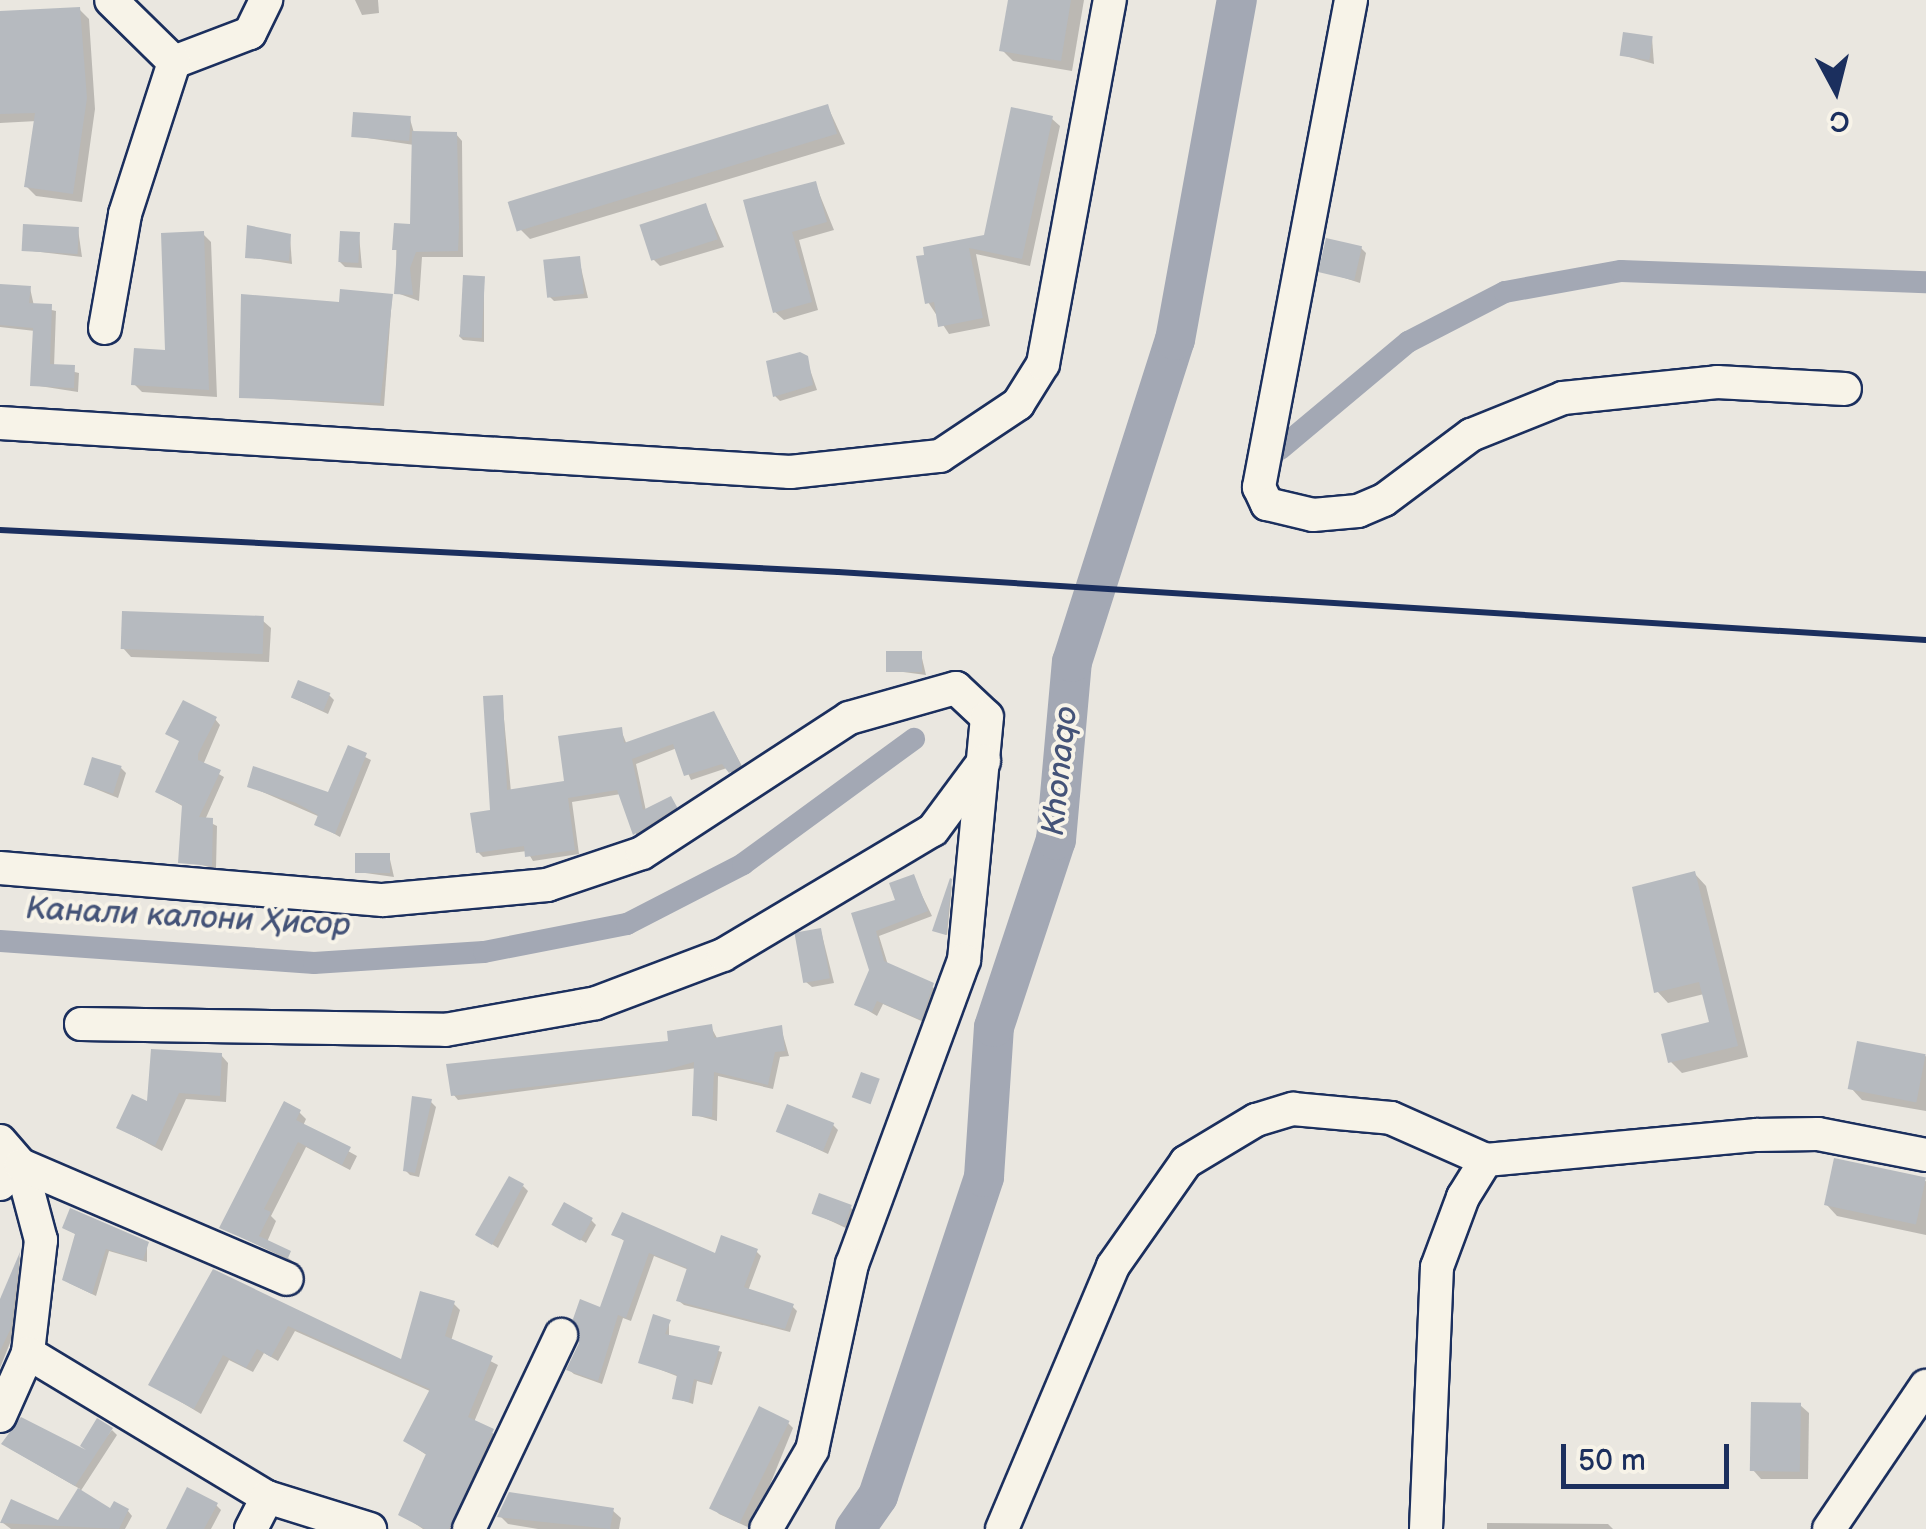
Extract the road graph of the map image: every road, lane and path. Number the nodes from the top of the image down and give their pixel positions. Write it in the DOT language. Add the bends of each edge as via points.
graph roads {
  1 [pos="110,0"];
  2 [pos="266,0"];
  3 [pos="1110,0"];
  4 [pos="1351,0"];
  5 [pos="174,62"];
  6 [pos="104,328"];
  7 [pos="1844,389"];
  8 [pos="0,423"];
  9 [pos="986,758"];
  10 [pos="0,868"];
  11 [pos="82,1024"];
  12 [pos="1926,1155"];
  13 [pos="1486,1160"];
  14 [pos="7,1163"];
  15 [pos="287,1279"];
  16 [pos="561,1335"];
  17 [pos="28,1353"];
  18 [pos="1926,1386"];
  19 [pos="0,1416"];
  20 [pos="268,1497"];
  21 [pos="251,1529"];
  22 [pos="370,1529"];
  23 [pos="469,1529"];
  24 [pos="766,1529"];
  25 [pos="1002,1529"];
  26 [pos="1426,1529"];
  27 [pos="1829,1529"];
  1 -- 5 [label="street"];
  2 -- 5 [label="street" via="250,33"];
  3 -- 8 [label="street" via="1043,364 1018,404 940,456 790,472"];
  4 -- 7 [label="street" via="1259,487 1266,504 1313,515 1358,511 1384,500 1471,435 1563,398 1717,382"];
  5 -- 6 [label="street" via="125,214"];
  9 -- 10 [label="street" via="986,717 956,688 849,718 642,853 547,885 382,900"];
  9 -- 11 [label="street" via="933,830 723,955 596,1003 445,1030"];
  9 -- 24 [label="street" via="964,960 852,1264 812,1450"];
  12 -- 13 [label="street" via="1818,1134 1772,1134"];
  13 -- 25 [label="street" via="1391,1118 1293,1109 1256,1120 1202,1150 1113,1266"];
  13 -- 26 [label="street" via="1463,1196 1437,1267"];
  14 -- 15 [label="street"];
  14 -- 17 [label="street" via="41,1240"];
  16 -- 23 [label="street"];
  17 -- 19 [label="street"];
  17 -- 20 [label="street"];
  18 -- 27 [label="street"];
  20 -- 21 [label="street"];
  20 -- 22 [label="street"];
}
